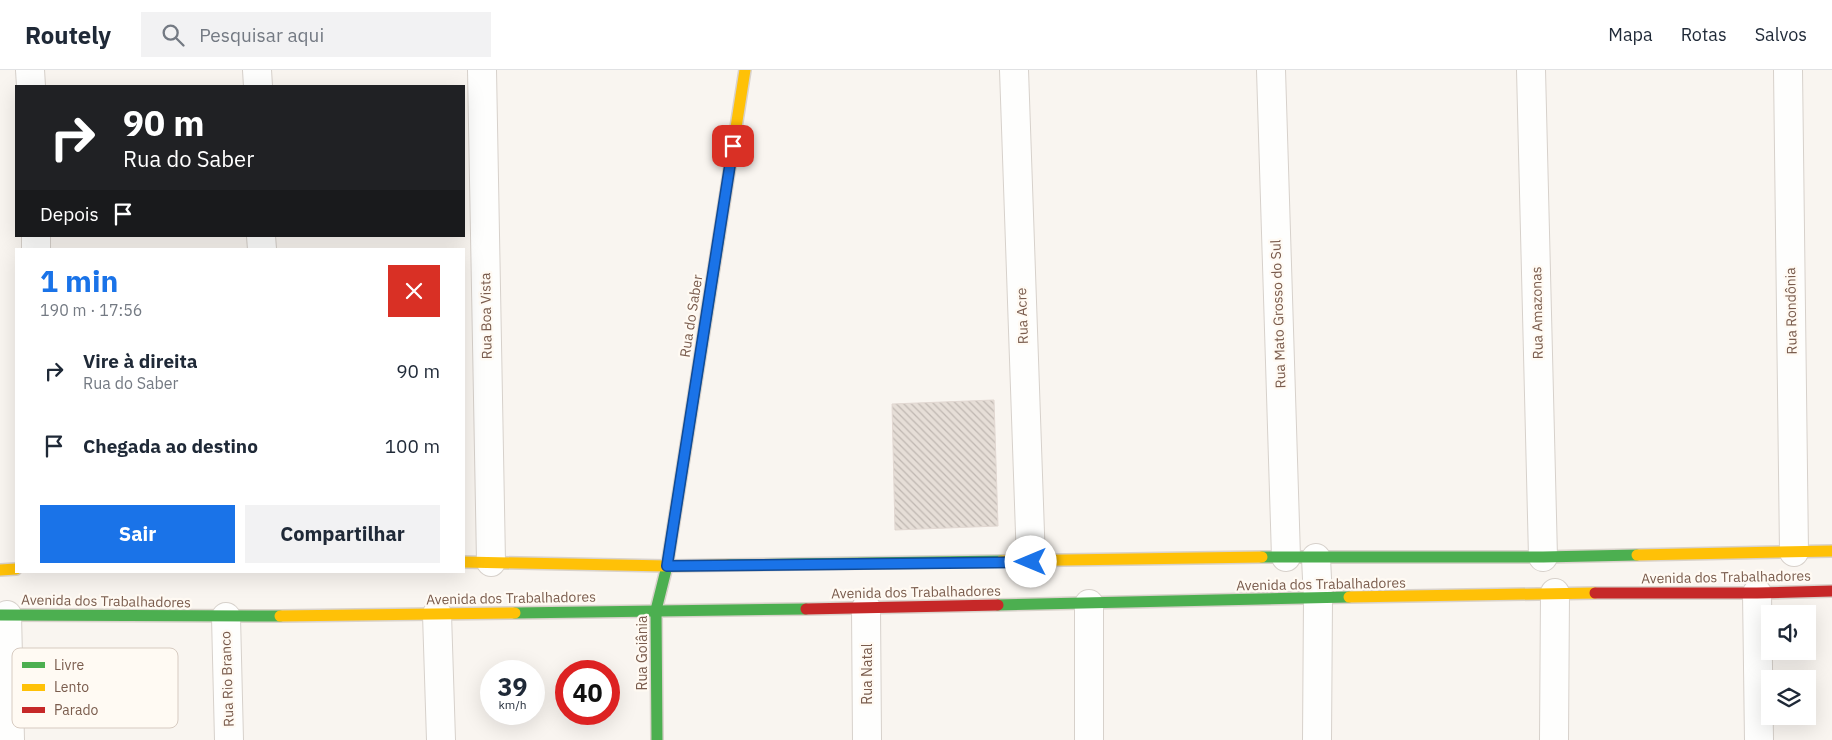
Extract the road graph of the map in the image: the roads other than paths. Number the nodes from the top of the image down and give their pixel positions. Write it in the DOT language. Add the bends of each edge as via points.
graph roads {
  1 [pos="30,70"];
  2 [pos="257,70"];
  3 [pos="482,70"];
  4 [pos="745,70"];
  5 [pos="1014,70"];
  6 [pos="1271,70"];
  7 [pos="1531,70"];
  8 [pos="1788,70"];
  9 [pos="31,85"];
  10 [pos="258,85"];
  11 [pos="1832,551"];
  12 [pos="1794,552"];
  13 [pos="1286,557"];
  14 [pos="1543,557"];
  15 [pos="1316,558"];
  16 [pos="465,562"];
  17 [pos="491,562"];
  18 [pos="1031,562"];
  19 [pos="667,566"];
  20 [pos="15,569"];
  21 [pos="0,570"];
  22 [pos="1832,591"];
  23 [pos="1555,593"];
  24 [pos="1757,593"];
  25 [pos="1318,599"];
  26 [pos="1089,604"];
  27 [pos="866,608"];
  28 [pos="656,610"];
  29 [pos="437,614"];
  30 [pos="4,615"];
  31 [pos="226,617"];
  32 [pos="10,740"];
  33 [pos="229,740"];
  34 [pos="441,740"];
  35 [pos="658,740"];
  36 [pos="867,740"];
  37 [pos="1088,740"];
  38 [pos="1317,740"];
  39 [pos="1554,740"];
  40 [pos="1759,740"];
  1 -- 9 [label="street"];
  2 -- 10 [label="street"];
  3 -- 17 [label="street, Rua Boa Vista"];
  4 -- 19 [label="street, Rua do Saber"];
  5 -- 18 [label="street, Rua Acre"];
  6 -- 13 [label="street, Rua Mato Grosso do Sul"];
  7 -- 14 [label="street, Rua Amazonas"];
  8 -- 12 [label="street, Rua Rondônia"];
  11 -- 12 [label="street, Avenida dos Trabalhadores"];
  12 -- 14 [label="street, Avenida dos Trabalhadores"];
  13 -- 15 [label="street, Avenida dos Trabalhadores"];
  13 -- 18 [label="street, Avenida dos Trabalhadores"];
  14 -- 15 [label="street, Avenida dos Trabalhadores"];
  15 -- 25 [label="street"];
  16 -- 17 [label="street, Avenida dos Trabalhadores"];
  17 -- 19 [label="street, Avenida dos Trabalhadores"];
  18 -- 19 [label="street, Avenida dos Trabalhadores"];
  19 -- 28 [label="street, Rua Goiânia"];
  20 -- 21 [label="street"];
  22 -- 24 [label="street, Avenida dos Trabalhadores"];
  23 -- 24 [label="street, Avenida dos Trabalhadores"];
  23 -- 25 [label="street, Avenida dos Trabalhadores"];
  23 -- 39 [label="street"];
  24 -- 40 [label="street"];
  25 -- 26 [label="street, Avenida dos Trabalhadores"];
  25 -- 38 [label="street"];
  26 -- 27 [label="street, Avenida dos Trabalhadores"];
  26 -- 37 [label="street"];
  27 -- 28 [label="street, Avenida dos Trabalhadores"];
  27 -- 36 [label="street, Rua Natal"];
  28 -- 29 [label="street, Avenida dos Trabalhadores"];
  28 -- 35 [label="street, Rua Goiânia"];
  29 -- 31 [label="street, Avenida dos Trabalhadores"];
  29 -- 34 [label="street"];
  30 -- 31 [label="street, Avenida dos Trabalhadores"];
  30 -- 32 [label="street"];
  31 -- 33 [label="street, Rua Rio Branco"];
}
